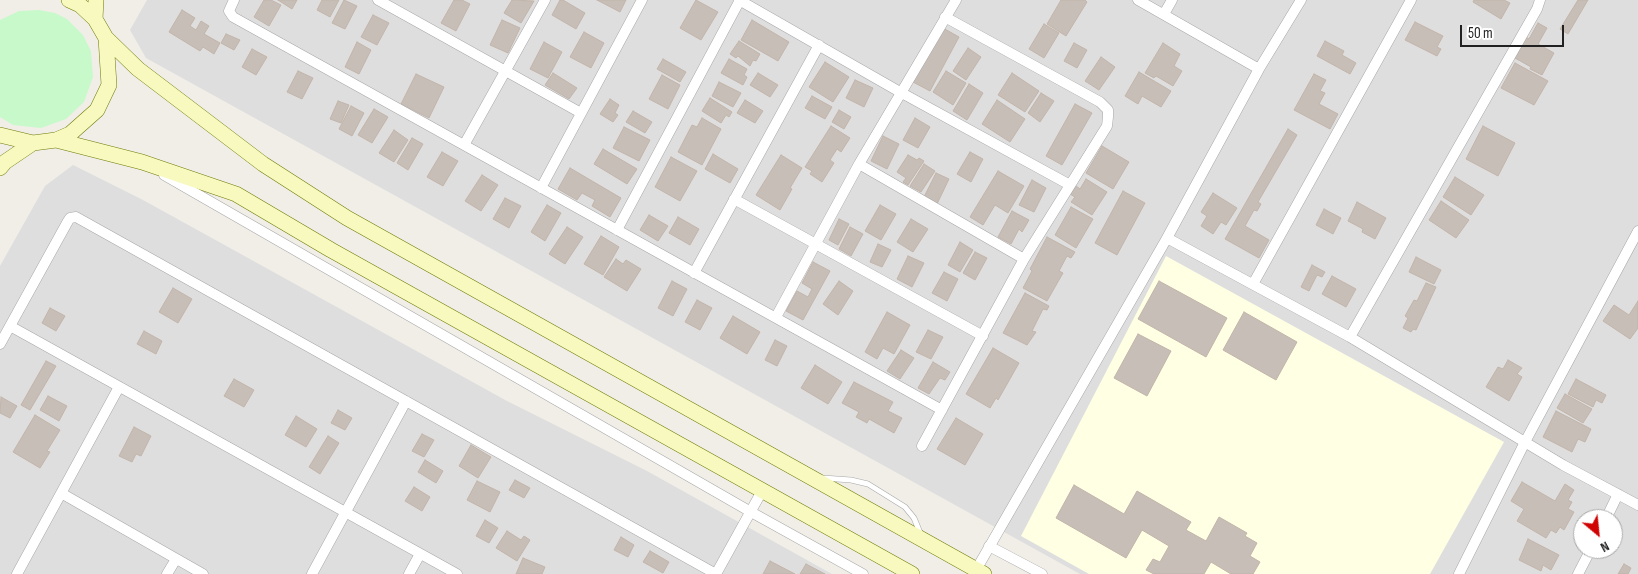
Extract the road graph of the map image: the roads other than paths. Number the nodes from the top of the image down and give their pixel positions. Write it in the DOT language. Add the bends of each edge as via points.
graph roads {
  1 [pos="69,0"];
  2 [pos="96,0"];
  3 [pos="234,0"];
  4 [pos="378,0"];
  5 [pos="545,0"];
  6 [pos="642,0"];
  7 [pos="739,0"];
  8 [pos="956,0"];
  9 [pos="1138,0"];
  10 [pos="1172,0"];
  11 [pos="1300,0"];
  12 [pos="1411,0"];
  13 [pos="1540,0"];
  14 [pos="1164,14"];
  15 [pos="945,17"];
  16 [pos="94,19"];
  17 [pos="106,38"];
  18 [pos="819,45"];
  19 [pos="1259,69"];
  20 [pos="505,71"];
  21 [pos="900,92"];
  22 [pos="581,113"];
  23 [pos="0,135"];
  24 [pos="56,140"];
  25 [pos="33,143"];
  26 [pos="464,145"];
  27 [pos="142,162"];
  28 [pos="859,164"];
  29 [pos="0,168"];
  30 [pos="1070,185"];
  31 [pos="541,188"];
  32 [pos="734,200"];
  33 [pos="617,230"];
  34 [pos="1638,231"];
  35 [pos="1166,238"];
  36 [pos="815,245"];
  37 [pos="1024,259"];
  38 [pos="694,273"];
  39 [pos="1253,284"];
  40 [pos="776,317"];
  41 [pos="10,326"];
  42 [pos="983,336"];
  43 [pos="1350,337"];
  44 [pos="0,344"];
  45 [pos="119,386"];
  46 [pos="406,401"];
  47 [pos="942,410"];
  48 [pos="1525,442"];
  49 [pos="922,446"];
  50 [pos="812,478"];
  51 [pos="762,491"];
  52 [pos="61,494"];
  53 [pos="1618,494"];
  54 [pos="1638,505"];
  55 [pos="1611,509"];
  56 [pos="346,512"];
  57 [pos="751,512"];
  58 [pos="924,540"];
  59 [pos="989,546"];
  60 [pos="420,554"];
  61 [pos="176,559"];
  62 [pos="1586,559"];
  63 [pos="980,572"];
  64 [pos="17,574"];
  65 [pos="167,574"];
  66 [pos="203,574"];
  67 [pos="312,574"];
  68 [pos="409,574"];
  69 [pos="457,574"];
  70 [pos="716,574"];
  71 [pos="864,574"];
  72 [pos="912,574"];
  73 [pos="1042,574"];
  74 [pos="1459,574"];
  75 [pos="1578,574"];
  1 -- 16 [label="street" via="80,4"];
  2 -- 16 [label="street"];
  3 -- 26 [label="street" via="230,11 233,17"];
  4 -- 20 [label="street"];
  5 -- 20 [label="street"];
  6 -- 22 [label="street"];
  7 -- 18 [label="street"];
  7 -- 33 [label="street"];
  8 -- 15 [label="street"];
  9 -- 14 [label="street"];
  10 -- 14 [label="street"];
  11 -- 19 [label="street"];
  12 -- 39 [label="street"];
  13 -- 43 [label="street"];
  14 -- 19 [label="street"];
  15 -- 21 [label="street"];
  15 -- 30 [label="street" via="1106,106 1107,126"];
  16 -- 17 [label="street"];
  17 -- 24 [label="street" via="109,85 97,110 70,134"];
  17 -- 50 [label="street" via="138,70 263,164 347,218"];
  18 -- 21 [label="street"];
  18 -- 32 [label="street"];
  19 -- 35 [label="street"];
  20 -- 22 [label="street"];
  20 -- 26 [label="street"];
  21 -- 28 [label="street"];
  21 -- 30 [label="street"];
  22 -- 31 [label="street"];
  23 -- 25 [label="street"];
  24 -- 25 [label="street"];
  24 -- 27 [label="street"];
  25 -- 29 [label="street"];
  26 -- 31 [label="street"];
  27 -- 51 [label="street" via="236,194"];
  27 -- 57 [label="street"];
  28 -- 36 [label="street"];
  28 -- 37 [label="street"];
  30 -- 37 [label="street"];
  31 -- 33 [label="street"];
  32 -- 36 [label="street"];
  32 -- 38 [label="street"];
  33 -- 38 [label="street"];
  34 -- 48 [label="street"];
  35 -- 39 [label="street"];
  35 -- 59 [label="street"];
  36 -- 40 [label="street"];
  36 -- 42 [label="street"];
  37 -- 42 [label="street"];
  38 -- 40 [label="street"];
  39 -- 43 [label="street"];
  40 -- 47 [label="street"];
  41 -- 44 [label="street"];
  41 -- 45 [label="street"];
  41 -- 46 [label="street" via="68,221 76,217"];
  42 -- 47 [label="street"];
  43 -- 48 [label="street"];
  45 -- 52 [label="street"];
  45 -- 56 [label="street"];
  46 -- 56 [label="street"];
  46 -- 70 [label="street"];
  47 -- 49 [label="street"];
  48 -- 53 [label="street"];
  48 -- 74 [label="street"];
  50 -- 58 [label="street"];
  50 -- 58 [label="lane" via="868,484 904,507 914,518"];
  51 -- 57 [label="street"];
  51 -- 72 [label="street"];
  52 -- 61 [label="street"];
  52 -- 64 [label="street"];
  53 -- 54 [label="street"];
  53 -- 55 [label="street"];
  56 -- 60 [label="street"];
  56 -- 67 [label="street"];
  57 -- 70 [label="street"];
  57 -- 71 [label="street"];
  58 -- 63 [label="street"];
  59 -- 63 [label="street"];
  59 -- 73 [label="street"];
  60 -- 68 [label="street"];
  60 -- 69 [label="street"];
  61 -- 65 [label="street"];
  61 -- 66 [label="street"];
  62 -- 75 [label="street"];
}
